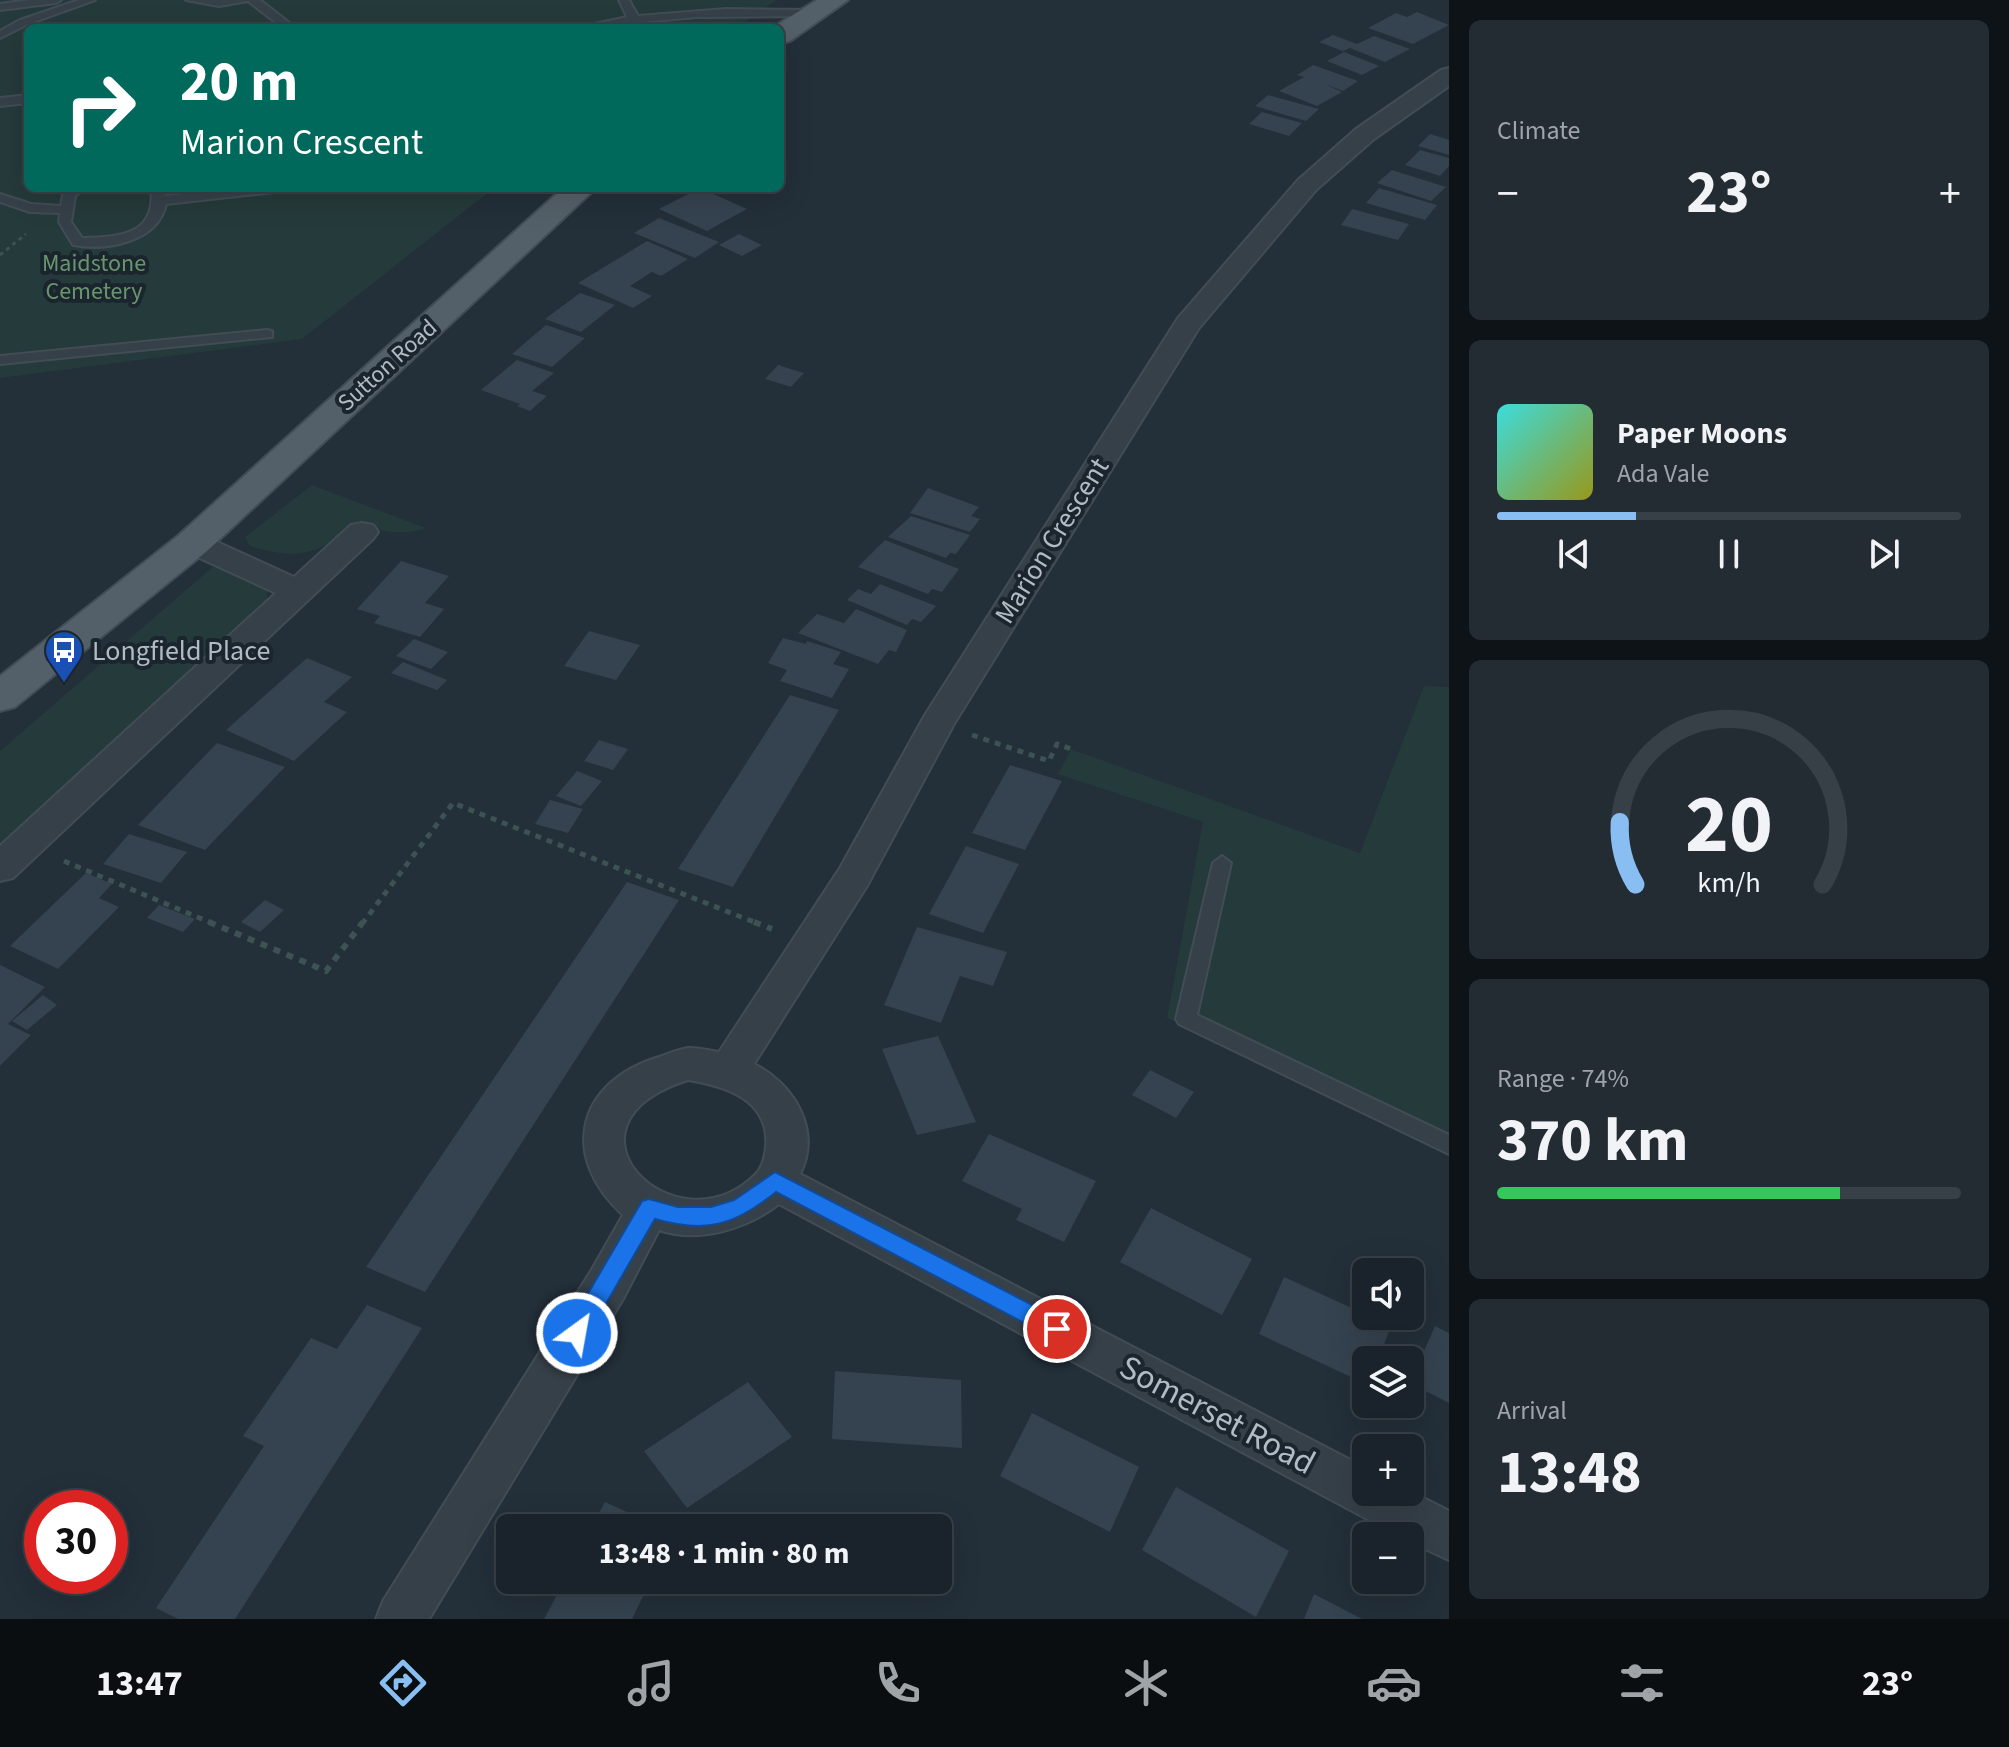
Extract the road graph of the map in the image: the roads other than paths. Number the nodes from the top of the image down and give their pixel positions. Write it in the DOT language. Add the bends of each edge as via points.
graph roads {
  1 [pos="56,0"];
  2 [pos="90,0"];
  3 [pos="191,0"];
  4 [pos="244,0"];
  5 [pos="253,0"];
  6 [pos="624,0"];
  7 [pos="0,7"];
  8 [pos="824,7"];
  9 [pos="627,22"];
  10 [pos="285,24"];
  11 [pos="784,32"];
  12 [pos="0,35"];
  13 [pos="1449,75"];
  14 [pos="24,99"];
  15 [pos="0,102"];
  16 [pos="73,192"];
  17 [pos="197,192"];
  18 [pos="577,192"];
  19 [pos="158,194"];
  20 [pos="0,198"];
  21 [pos="66,210"];
  22 [pos="267,334"];
  23 [pos="0,360"];
  24 [pos="362,532"];
  25 [pos="193,543"];
  26 [pos="298,591"];
  27 [pos="0,697"];
  28 [pos="1222,863"];
  29 [pos="0,868"];
  30 [pos="730,1068"];
  31 [pos="1449,1145"];
  32 [pos="775,1181"];
  33 [pos="649,1208"];
  34 [pos="1449,1537"];
  35 [pos="401,1619"];
  1 -- 7 [label="lane"];
  2 -- 12 [label="lane"];
  3 -- 4 [label="lane"];
  5 -- 10 [label="lane"];
  6 -- 9 [label="lane"];
  8 -- 9 [label="lane"];
  8 -- 11 [label="main road"];
  13 -- 30 [label="street, Marion Crescent" via="1365,134 1307,185 1188,324 937,723 854,876"];
  14 -- 15 [label="lane"];
  16 -- 21 [label="lane"];
  17 -- 19 [label="lane"];
  18 -- 25 [label="main road, Sutton Road"];
  19 -- 21 [label="lane" via="151,224 135,236 111,242 78,242 65,222"];
  20 -- 21 [label="lane" via="30,208"];
  22 -- 23 [label="lane"];
  24 -- 26 [label="street"];
  25 -- 26 [label="street"];
  25 -- 27 [label="main road, Sutton Road"];
  26 -- 29 [label="street"];
  28 -- 31 [label="lane" via="1186,1019"];
  30 -- 32 [label="street" via="767,1090 787,1124 787,1153"];
  30 -- 33 [label="street" via="688,1064 660,1070 625,1091 609,1112 602,1135 604,1160 625,1192"];
  32 -- 33 [label="street" via="741,1208 711,1216 678,1216"];
  32 -- 34 [label="street, Somerset Road"];
  33 -- 35 [label="street"];
}
